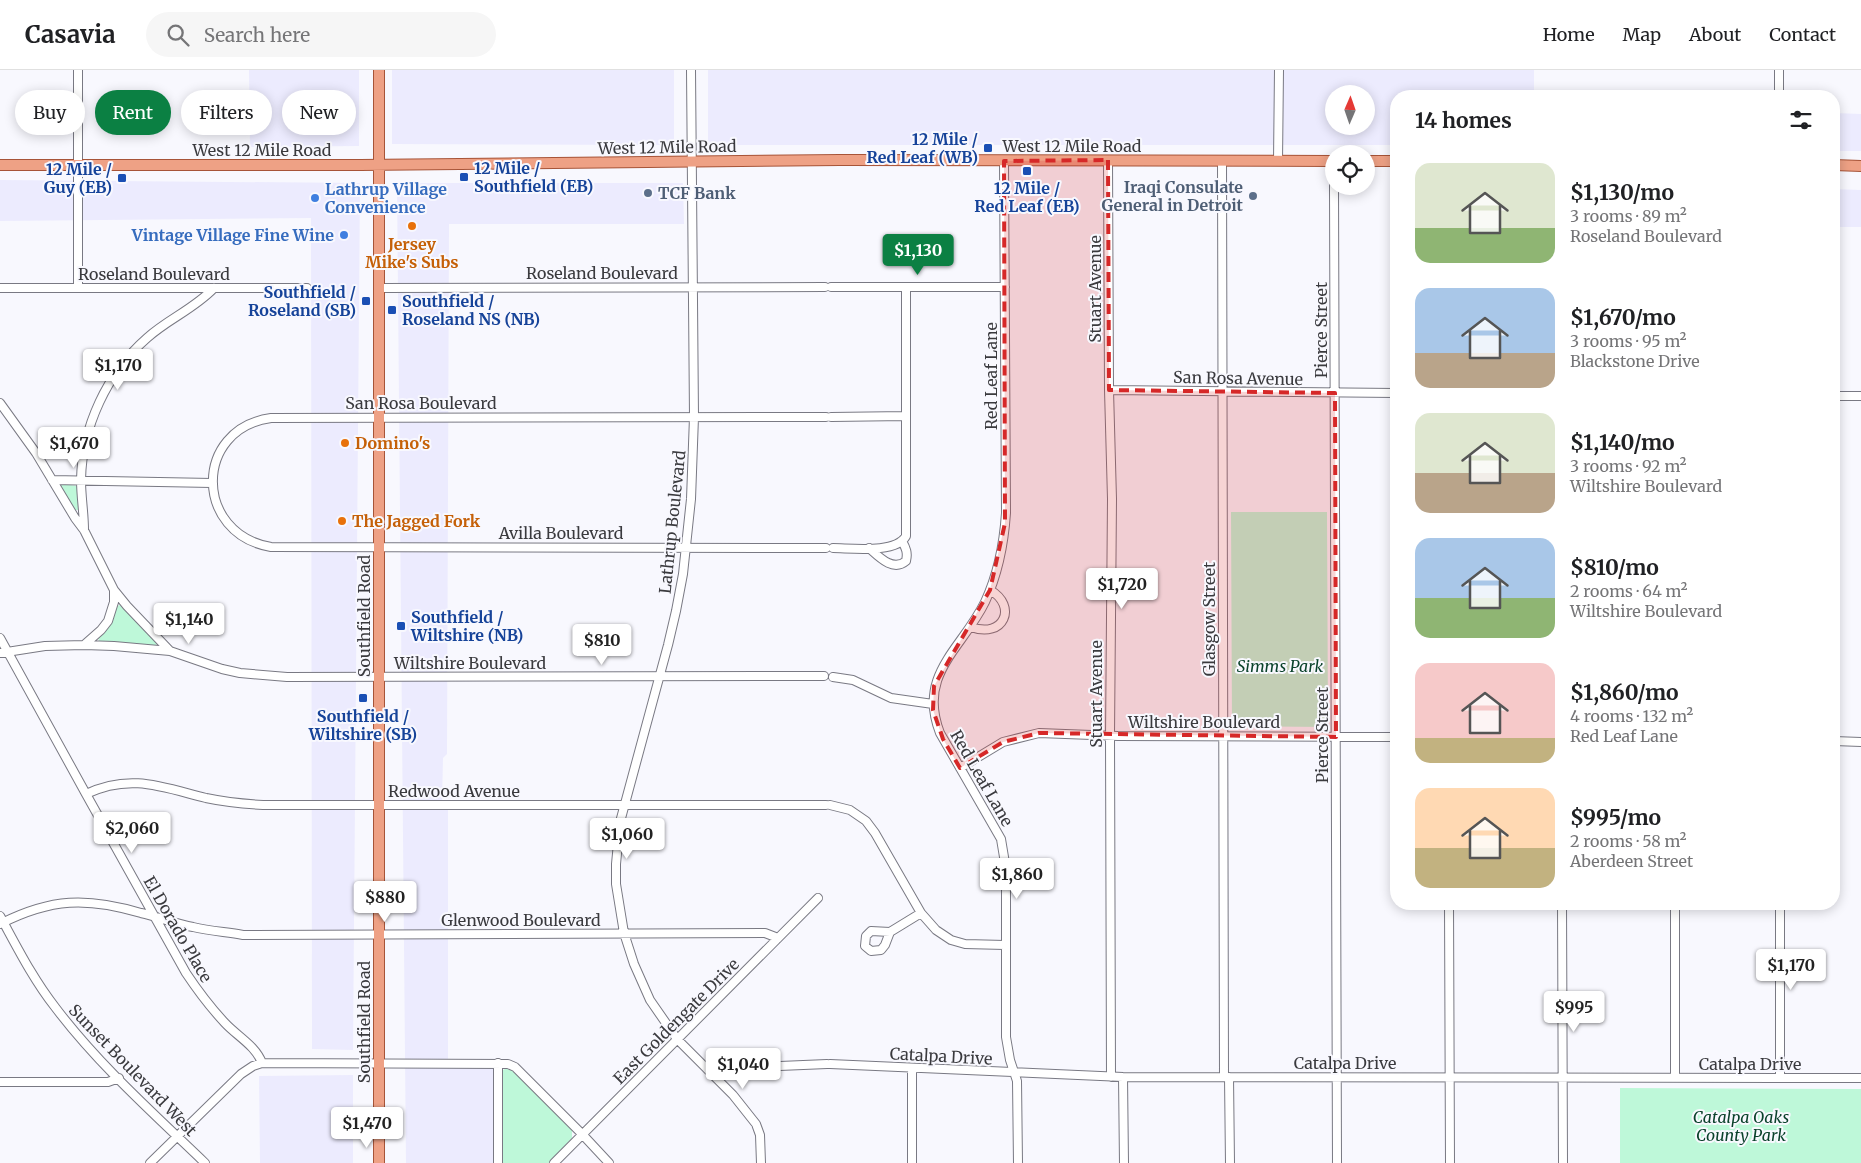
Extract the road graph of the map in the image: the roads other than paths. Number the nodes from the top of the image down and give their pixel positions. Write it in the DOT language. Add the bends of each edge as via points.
graph roads {
  1 [pos="78,70"];
  2 [pos="378,70"];
  3 [pos="691,70"];
  4 [pos="1279,70"];
  5 [pos="1779,70"];
  6 [pos="1779,90"];
  7 [pos="1108,160"];
  8 [pos="1222,160"];
  9 [pos="1325,160"];
  10 [pos="1004,161"];
  11 [pos="1278,161"];
  12 [pos="1375,161"];
  13 [pos="1390,161"];
  14 [pos="692,162"];
  15 [pos="0,165"];
  16 [pos="78,165"];
  17 [pos="379,165"];
  18 [pos="1840,165"];
  19 [pos="1861,166"];
  20 [pos="1334,195"];
  21 [pos="692,287"];
  22 [pos="906,287"];
  23 [pos="1005,287"];
  24 [pos="0,288"];
  25 [pos="78,288"];
  26 [pos="214,288"];
  27 [pos="307,288"];
  28 [pos="379,288"];
  29 [pos="1109,390"];
  30 [pos="1222,391"];
  31 [pos="1335,393"];
  32 [pos="1390,393"];
  33 [pos="1840,396"];
  34 [pos="1861,396"];
  35 [pos="0,403"];
  36 [pos="906,416"];
  37 [pos="694,417"];
  38 [pos="378,418"];
  39 [pos="52,480"];
  40 [pos="81,481"];
  41 [pos="212,483"];
  42 [pos="84,530"];
  43 [pos="902,541"];
  44 [pos="379,547"];
  45 [pos="686,547"];
  46 [pos="869,548"];
  47 [pos="114,590"];
  48 [pos="990,590"];
  49 [pos="971,627"];
  50 [pos="0,638"];
  51 [pos="84,645"];
  52 [pos="170,651"];
  53 [pos="4,652"];
  54 [pos="379,677"];
  55 [pos="659,677"];
  56 [pos="933,704"];
  57 [pos="1110,736"];
  58 [pos="1223,736"];
  59 [pos="1336,737"];
  60 [pos="1390,737"];
  61 [pos="1840,741"];
  62 [pos="1861,742"];
  63 [pos="960,768"];
  64 [pos="86,794"];
  65 [pos="623,805"];
  66 [pos="379,806"];
  67 [pos="818,898"];
  68 [pos="1449,910"];
  69 [pos="1562,910"];
  70 [pos="1675,910"];
  71 [pos="1780,910"];
  72 [pos="921,913"];
  73 [pos="154,917"];
  74 [pos="1,921"];
  75 [pos="890,932"];
  76 [pos="379,934"];
  77 [pos="624,934"];
  78 [pos="778,938"];
  79 [pos="1005,945"];
  80 [pos="677,1039"];
  81 [pos="262,1064"];
  82 [pos="379,1064"];
  83 [pos="498,1064"];
  84 [pos="912,1068"];
  85 [pos="707,1069"];
  86 [pos="1015,1073"];
  87 [pos="1111,1077"];
  88 [pos="1227,1077"];
  89 [pos="1337,1077"];
  90 [pos="1563,1077"];
  91 [pos="118,1078"];
  92 [pos="1123,1078"];
  93 [pos="1450,1078"];
  94 [pos="1675,1078"];
  95 [pos="1780,1078"];
  96 [pos="1861,1078"];
  97 [pos="0,1082"];
  98 [pos="582,1134"];
  99 [pos="178,1136"];
  100 [pos="150,1163"];
  101 [pos="204,1163"];
  102 [pos="379,1163"];
  103 [pos="498,1163"];
  104 [pos="554,1163"];
  105 [pos="609,1163"];
  106 [pos="761,1163"];
  107 [pos="912,1163"];
  108 [pos="1018,1163"];
  109 [pos="1124,1163"];
  110 [pos="1230,1163"];
  111 [pos="1337,1163"];
  112 [pos="1450,1163"];
  113 [pos="1562,1163"];
  1 -- 16 [label="street"];
  2 -- 17 [label="main road, Southfield Road"];
  3 -- 14 [label="street, Lathrup Boulevard"];
  4 -- 11 [label="street"];
  5 -- 6 [label="street"];
  7 -- 8 [label="main road, West 12 Mile Road"];
  7 -- 10 [label="main road, West 12 Mile Road"];
  7 -- 29 [label="street, Stuart Avenue"];
  8 -- 11 [label="main road, West 12 Mile Road"];
  8 -- 30 [label="street, Glasgow Street"];
  9 -- 11 [label="main road, West 12 Mile Road"];
  10 -- 14 [label="main road, West 12 Mile Road"];
  10 -- 23 [label="street, Red Leaf Lane"];
  12 -- 13 [label="main road"];
  14 -- 17 [label="main road, West 12 Mile Road"];
  14 -- 21 [label="street, Lathrup Boulevard"];
  15 -- 16 [label="main road, West 12 Mile Road"];
  16 -- 17 [label="main road, West 12 Mile Road"];
  16 -- 25 [label="street"];
  17 -- 28 [label="main road, Southfield Road"];
  18 -- 19 [label="main road"];
  20 -- 31 [label="street, Pierce Street"];
  21 -- 22 [label="street, Roseland Boulevard"];
  21 -- 28 [label="street, Roseland Boulevard"];
  21 -- 37 [label="street, Lathrup Boulevard"];
  22 -- 23 [label="street, Roseland Boulevard"];
  22 -- 36 [label="street"];
  23 -- 48 [label="street, Red Leaf Lane" via="1005,523 1000,560"];
  24 -- 25 [label="street, Roseland Boulevard"];
  25 -- 26 [label="street, Roseland Boulevard"];
  26 -- 27 [label="street, Roseland Boulevard"];
  26 -- 40 [label="street" via="146,339 113,377 92,422"];
  28 -- 38 [label="main road, Southfield Road"];
  29 -- 30 [label="street, San Rosa Avenue"];
  29 -- 57 [label="street, Stuart Avenue" via="1112,499"];
  30 -- 31 [label="street, San Rosa Avenue"];
  30 -- 58 [label="street, Glasgow Street"];
  31 -- 32 [label="street, San Rosa Avenue"];
  31 -- 59 [label="street, Pierce Street"];
  33 -- 34 [label="street"];
  35 -- 39 [label="street"];
  36 -- 37 [label="street, San Rosa Boulevard"];
  36 -- 43 [label="street" via="907,530"];
  37 -- 38 [label="street, San Rosa Boulevard"];
  37 -- 45 [label="street, Lathrup Boulevard"];
  38 -- 41 [label="street, San Rosa Boulevard" via="279,417 256,421 237,431 226,442 215,463"];
  38 -- 44 [label="main road, Southfield Road"];
  39 -- 40 [label="street"];
  39 -- 42 [label="street"];
  40 -- 41 [label="street"];
  40 -- 42 [label="street"];
  41 -- 44 [label="street, Avilla Boulevard" via="215,501 226,522 255,543 280,547"];
  42 -- 47 [label="street"];
  43 -- 46 [label="street, Avilla Boulevard" via="888,547"];
  43 -- 46 [label="street" via="907,550 902,564 882,559"];
  44 -- 45 [label="street, Avilla Boulevard"];
  44 -- 54 [label="main road, Southfield Road"];
  45 -- 46 [label="street, Avilla Boulevard"];
  45 -- 55 [label="street, Lathrup Boulevard" via="676,611"];
  47 -- 51 [label="street" via="108,621"];
  47 -- 52 [label="street"];
  48 -- 49 [label="street, Red Leaf Lane"];
  48 -- 49 [label="street" via="1002,603 1003,620 990,630"];
  49 -- 56 [label="street, Red Leaf Lane" via="942,667 934,686"];
  50 -- 53 [label="street, El Dorado Place"];
  51 -- 52 [label="street, Wiltshire Boulevard"];
  51 -- 53 [label="street, Wiltshire Boulevard"];
  52 -- 54 [label="street, Wiltshire Boulevard" via="253,676"];
  53 -- 64 [label="street, El Dorado Place"];
  54 -- 55 [label="street, Wiltshire Boulevard"];
  54 -- 66 [label="main road, Southfield Road"];
  55 -- 56 [label="street, Wiltshire Boulevard" via="828,677 853,680 891,698"];
  55 -- 65 [label="street, Lathrup Boulevard"];
  56 -- 63 [label="street, Red Leaf Lane" via="940,732"];
  57 -- 58 [label="street, Wiltshire Boulevard"];
  57 -- 63 [label="street, Wiltshire Boulevard" via="1053,732 1028,735 1004,742"];
  57 -- 87 [label="street, Stuart Avenue"];
  58 -- 59 [label="street, Wiltshire Boulevard"];
  58 -- 88 [label="street, Glasgow Street"];
  59 -- 60 [label="street, Wiltshire Boulevard"];
  59 -- 89 [label="street, Pierce Street"];
  61 -- 62 [label="street"];
  63 -- 79 [label="street, Red Leaf Lane" via="1001,839 1006,869"];
  64 -- 66 [label="street, Redwood Avenue" via="114,785 144,782 244,804"];
  64 -- 73 [label="street, El Dorado Place"];
  65 -- 66 [label="street, Redwood Avenue"];
  65 -- 72 [label="street, Redwood Avenue" via="843,807 857,813 871,826"];
  65 -- 77 [label="street, Lathrup Boulevard" via="616,864 618,906"];
  66 -- 76 [label="main road, Southfield Road"];
  67 -- 78 [label="street, East Goldengate Drive"];
  68 -- 93 [label="street"];
  69 -- 90 [label="street"];
  70 -- 94 [label="street"];
  71 -- 95 [label="street"];
  72 -- 75 [label="street"];
  72 -- 79 [label="street, Redwood Avenue" via="936,930 958,942"];
  73 -- 74 [label="street, Glenwood Boulevard" via="117,906 77,902 32,909"];
  73 -- 76 [label="street, Glenwood Boulevard" via="194,928 243,935"];
  73 -- 81 [label="street, El Dorado Place" via="204,999 259,1055"];
  74 -- 91 [label="street, Sunset Boulevard West" via="53,1005"];
  76 -- 77 [label="street, Glenwood Boulevard"];
  76 -- 82 [label="main road, Southfield Road"];
  77 -- 78 [label="street, Glenwood Boulevard" via="765,933"];
  77 -- 80 [label="street, Lathrup Boulevard" via="650,1000"];
  78 -- 80 [label="street, East Goldengate Drive"];
  79 -- 86 [label="street, Red Leaf Lane" via="1006,1037"];
  80 -- 85 [label="street, Lathrup Boulevard"];
  80 -- 98 [label="street, East Goldengate Drive"];
  81 -- 82 [label="street"];
  81 -- 99 [label="street" via="241,1074"];
  82 -- 83 [label="street"];
  82 -- 102 [label="main road, Southfield Road"];
  83 -- 98 [label="street" via="514,1067"];
  83 -- 103 [label="street"];
  84 -- 85 [label="street, Catalpa Drive" via="828,1064 725,1065"];
  84 -- 86 [label="street, Catalpa Drive"];
  84 -- 107 [label="street"];
  85 -- 106 [label="street, Lathrup Boulevard" via="756,1124 760,1135"];
  86 -- 87 [label="street, Catalpa Drive"];
  86 -- 108 [label="street, Red Leaf Lane"];
  87 -- 92 [label="street, Catalpa Drive"];
  88 -- 89 [label="street, Catalpa Drive"];
  88 -- 92 [label="street, Catalpa Drive"];
  88 -- 110 [label="street, Glasgow Street"];
  89 -- 93 [label="street, Catalpa Drive"];
  89 -- 111 [label="street, Pierce Street"];
  90 -- 93 [label="street, Catalpa Drive"];
  90 -- 94 [label="street, Catalpa Drive"];
  90 -- 113 [label="street"];
  91 -- 97 [label="street" via="108,1082"];
  91 -- 99 [label="street, Sunset Boulevard West"];
  92 -- 109 [label="street"];
  93 -- 112 [label="street"];
  94 -- 95 [label="street, Catalpa Drive"];
  95 -- 96 [label="street, Catalpa Drive"];
  98 -- 104 [label="street, East Goldengate Drive"];
  98 -- 105 [label="street"];
  99 -- 100 [label="street"];
  99 -- 101 [label="street, Sunset Boulevard West"];
}
